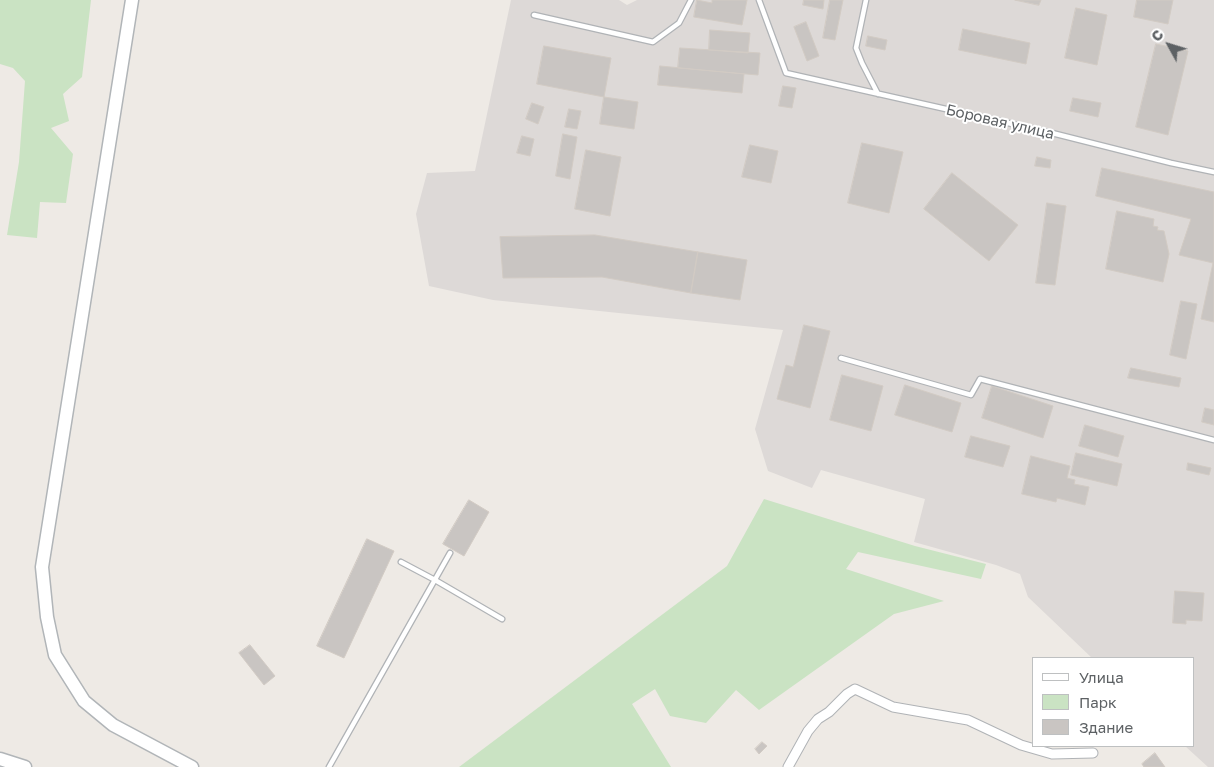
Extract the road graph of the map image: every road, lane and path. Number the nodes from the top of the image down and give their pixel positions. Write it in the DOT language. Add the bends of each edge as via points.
graph roads {
  1 [pos="132,0"];
  2 [pos="691,0"];
  3 [pos="759,0"];
  4 [pos="866,0"];
  5 [pos="534,15"];
  6 [pos="878,94"];
  7 [pos="1214,172"];
  8 [pos="841,358"];
  9 [pos="1214,440"];
  10 [pos="450,553"];
  11 [pos="401,562"];
  12 [pos="435,580"];
  13 [pos="502,619"];
  14 [pos="1093,753"];
  15 [pos="0,758"];
  16 [pos="25,767"];
  17 [pos="192,767"];
  18 [pos="330,767"];
  19 [pos="788,767"];
  1 -- 17 [label="street" via="42,567 55,655 84,701 113,725"];
  2 -- 5 [label="lane" via="679,23 653,42"];
  3 -- 6 [label="lane, Боровая улица" via="786,73"];
  4 -- 6 [label="lane" via="856,48"];
  6 -- 7 [label="lane, Боровая улица"];
  8 -- 9 [label="lane" via="971,395 980,379"];
  10 -- 12 [label="lane"];
  11 -- 12 [label="lane"];
  12 -- 13 [label="lane"];
  12 -- 18 [label="lane"];
  14 -- 19 [label="street" via="1052,754 1021,745 968,720 893,707 855,689 830,712 818,718"];
  15 -- 16 [label="street"];
}
